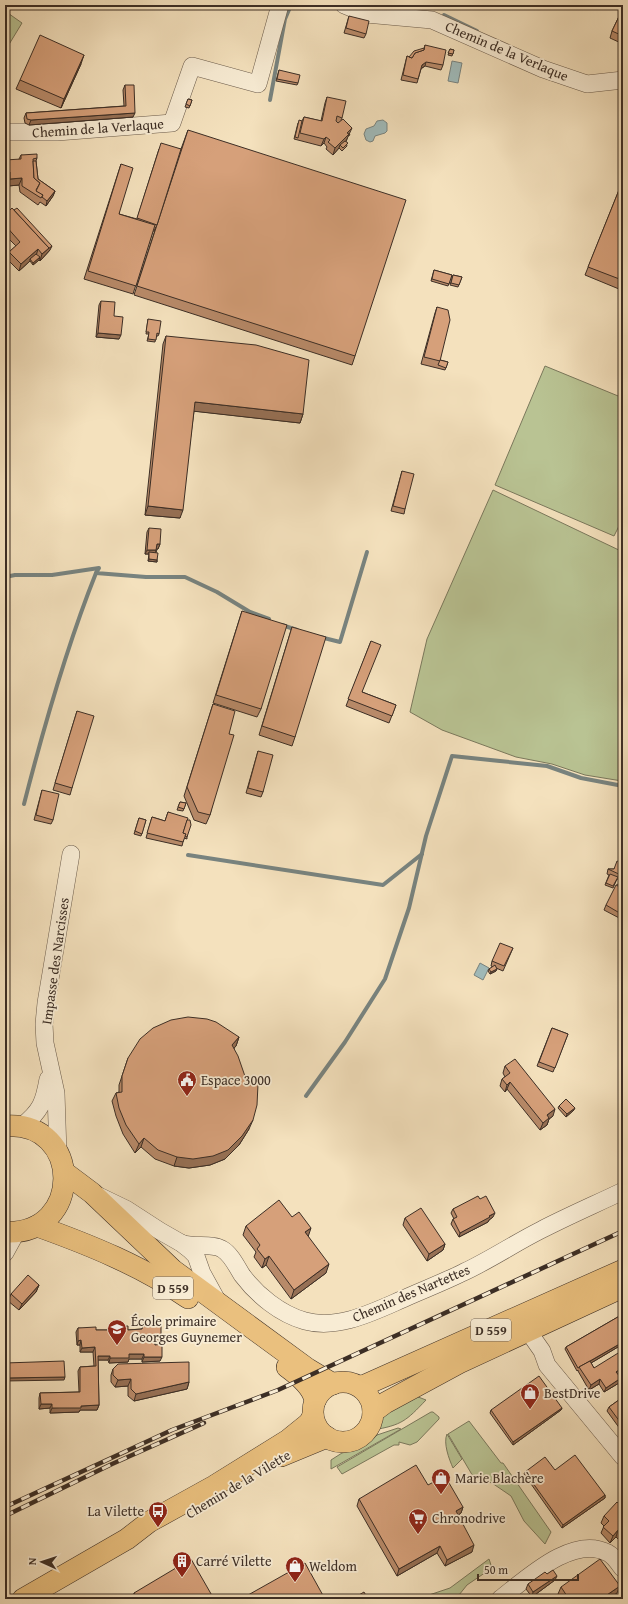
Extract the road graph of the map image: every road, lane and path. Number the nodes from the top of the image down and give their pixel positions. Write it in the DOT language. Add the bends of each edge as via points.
graph roads {
  1 [pos="280,5"];
  2 [pos="344,5"];
  3 [pos="623,80"];
  4 [pos="5,132"];
  5 [pos="71,854"];
  6 [pos="50,1068"];
  7 [pos="10,1126"];
  8 [pos="61,1162"];
  9 [pos="623,1191"];
  10 [pos="92,1193"];
  11 [pos="37,1226"];
  12 [pos="11,1233"];
  13 [pos="181,1243"];
  14 [pos="212,1246"];
  15 [pos="5,1253"];
  16 [pos="198,1263"];
  17 [pos="623,1270"];
  18 [pos="623,1287"];
  19 [pos="219,1304"];
  20 [pos="528,1331"];
  21 [pos="333,1384"];
  22 [pos="359,1386"];
  23 [pos="314,1409"];
  24 [pos="373,1412"];
  25 [pos="327,1437"];
  26 [pos="623,1457"];
  27 [pos="127,1539"];
  28 [pos="623,1569"];
  29 [pos="23,1599"];
  30 [pos="500,1599"];
  1 -- 4 [label="street, Chemin de la Verlaque" via="258,84 192,66 172,123 57,132"];
  2 -- 3 [label="street, Chemin de la Verlaque" via="366,14 432,20 543,69 587,84"];
  5 -- 6 [label="street, Impasse des Narcisses" via="46,1003 45,1043"];
  6 -- 7 [label="street, Impasse des Narcisses" via="43,1103 38,1111"];
  6 -- 8 [label="street, Impasse des Narcisses" via="56,1094"];
  7 -- 8 [label="main road" via="37,1132 49,1141"];
  8 -- 10 [label="main road, D 559"];
  8 -- 11 [label="main road" via="64,1188 59,1203 50,1217"];
  9 -- 14 [label="street, Chemin des Nartettes" via="540,1230 465,1272 386,1306 339,1322 304,1321 268,1302 255,1290 225,1251"];
  10 -- 13 [label="street" via="126,1208"];
  10 -- 19 [label="main road, D 559" via="173,1270"];
  11 -- 12 [label="main road"];
  11 -- 23 [label="main road, D 559" via="133,1264 172,1287 296,1374 314,1393"];
  12 -- 15 [label="street"];
  13 -- 14 [label="street"];
  13 -- 16 [label="street" via="196,1256"];
  14 -- 16 [label="street" via="202,1254"];
  16 -- 19 [label="street"];
  17 -- 22 [label="main road, D 559" via="438,1354"];
  18 -- 20 [label="main road, D 559"];
  19 -- 21 [label="main road, D 559" via="308,1369"];
  20 -- 24 [label="main road, D 559" via="459,1363"];
  20 -- 26 [label="street" via="542,1351 547,1365"];
  21 -- 22 [label="main road" via="346,1382"];
  21 -- 23 [label="main road" via="325,1388"];
  22 -- 24 [label="main road" via="369,1397"];
  23 -- 25 [label="main road" via="316,1424 320,1432"];
  23 -- 27 [label="main road, Chemin de la Vilette" via="304,1428 288,1440 214,1486 149,1522"];
  24 -- 25 [label="main road" via="368,1429 355,1440 338,1442"];
  25 -- 27 [label="main road, Chemin de la Vilette" via="269,1462 240,1485 176,1522"];
  27 -- 29 [label="main road, Chemin de la Vilette"];
  28 -- 30 [label="street" via="608,1553 593,1549 572,1551 552,1560"];
}
